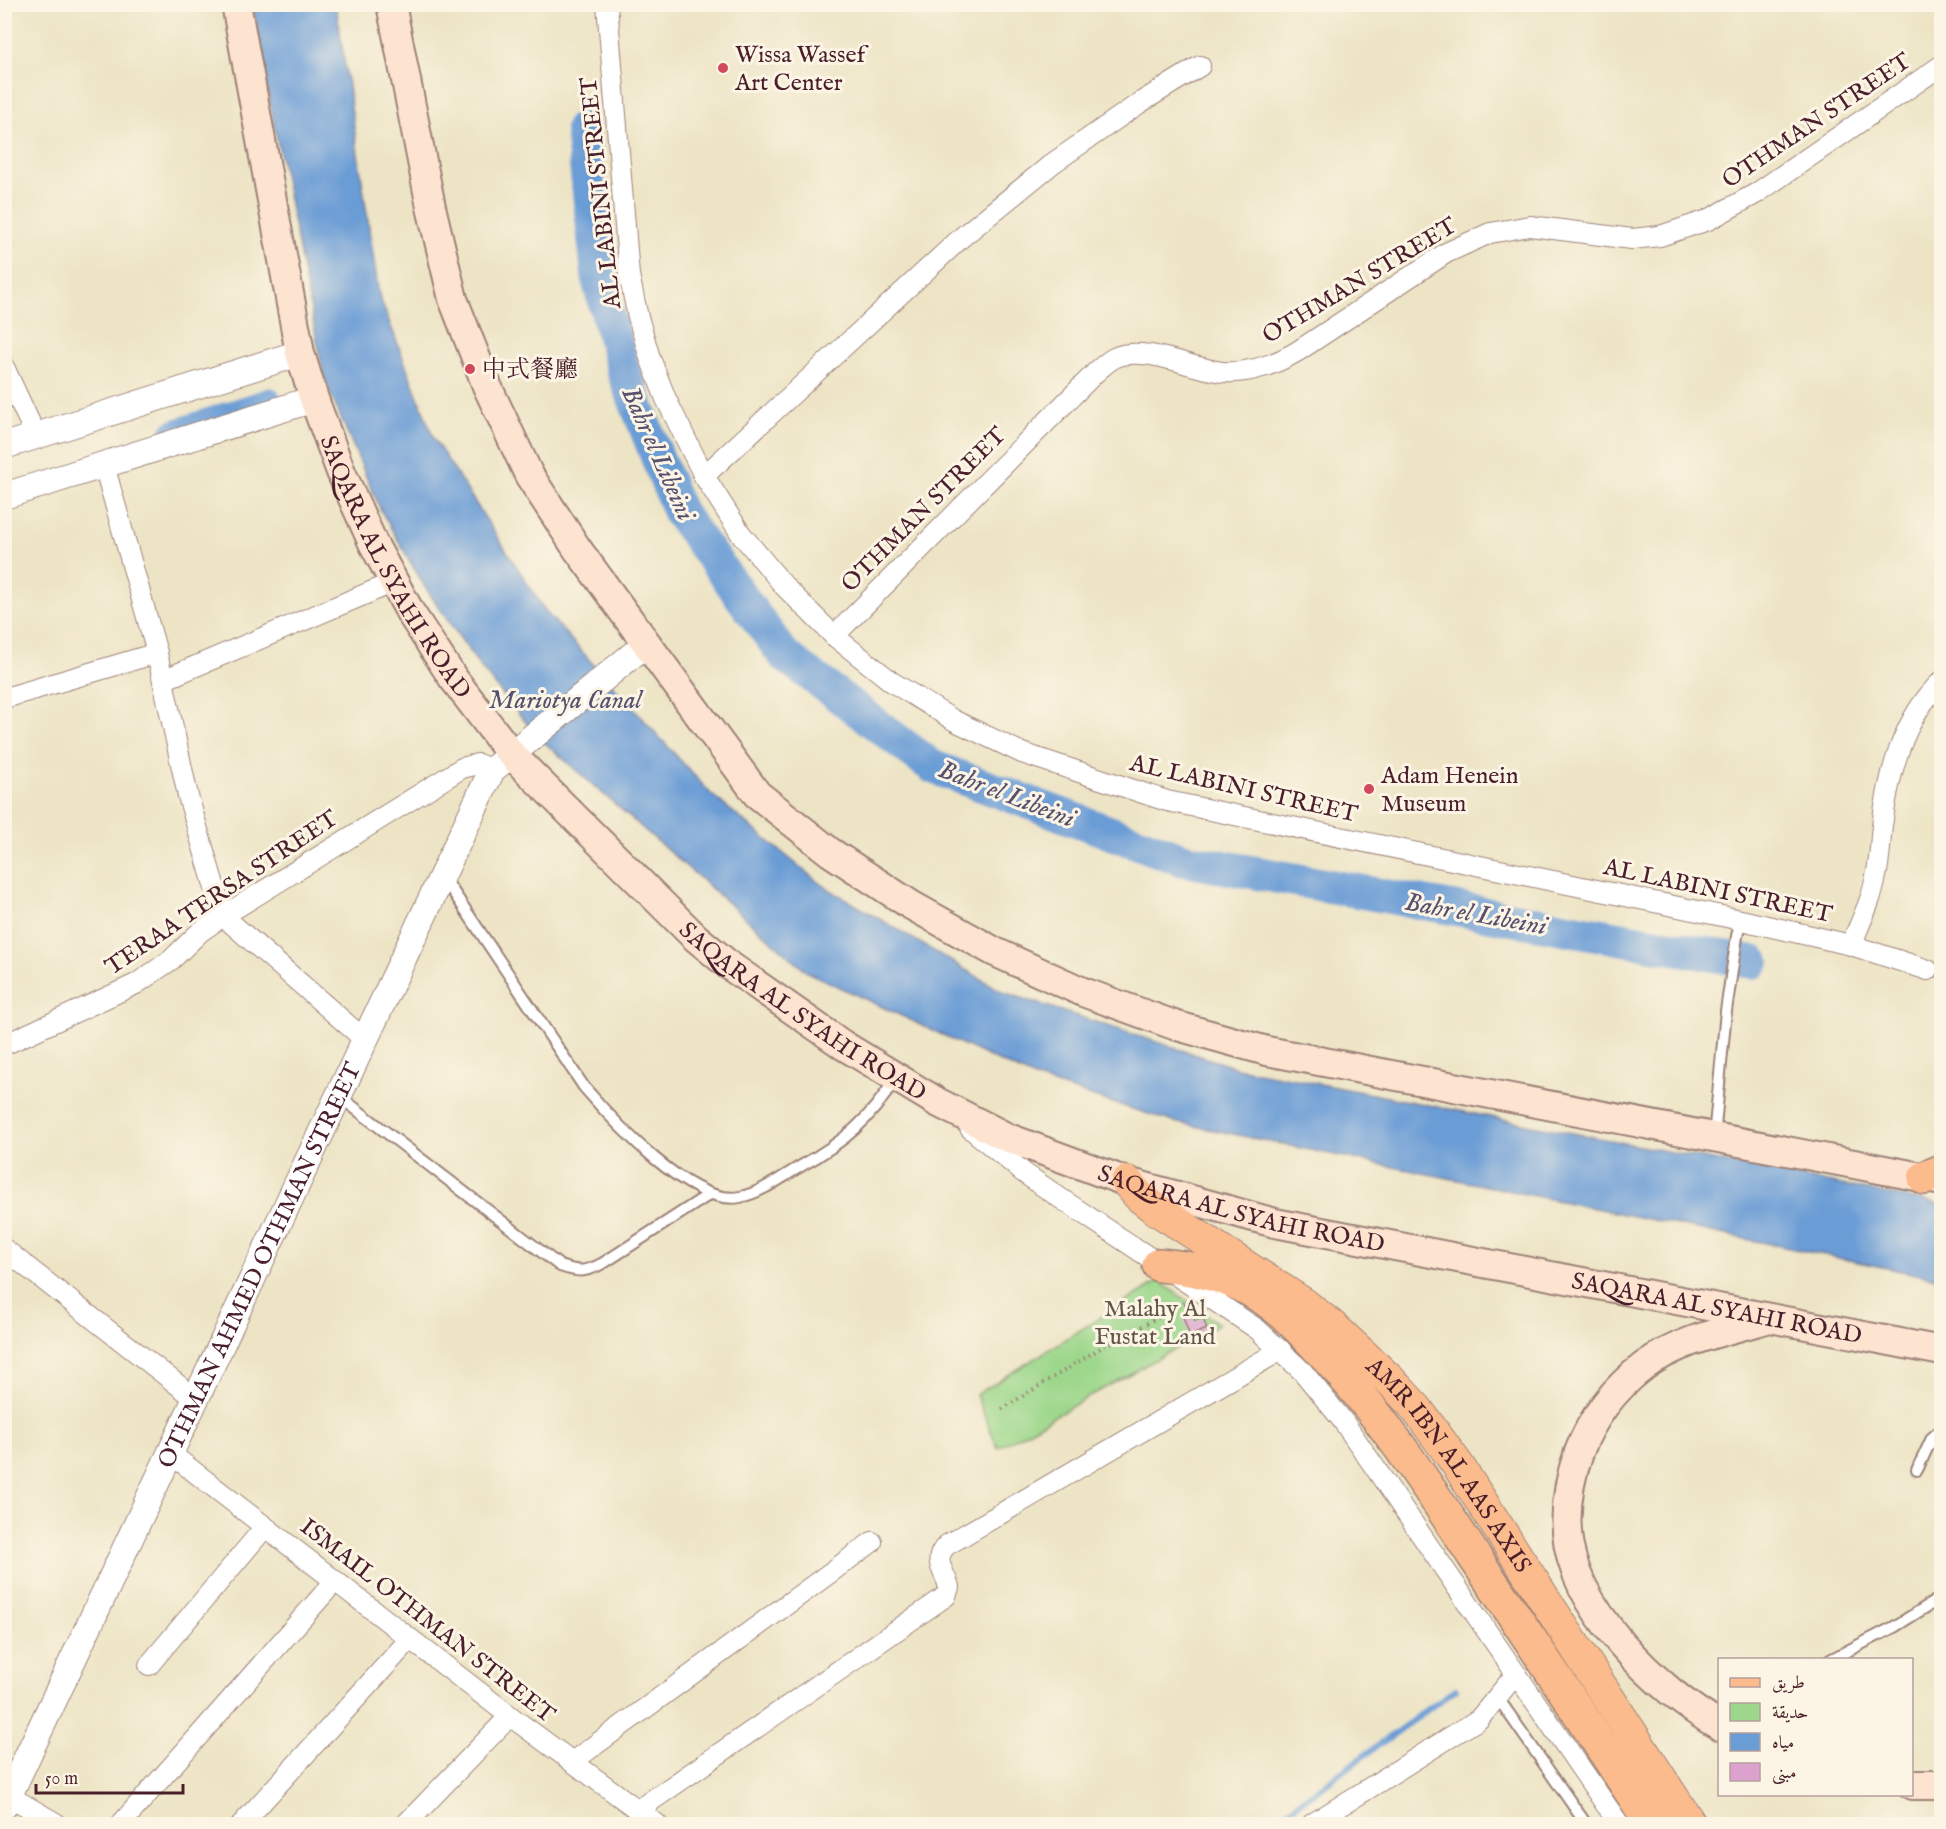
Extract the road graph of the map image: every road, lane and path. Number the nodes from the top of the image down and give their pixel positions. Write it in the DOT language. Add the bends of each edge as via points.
graph roads {
  1 [pos="236,4"];
  2 [pos="392,4"];
  3 [pos="607,4"];
  4 [pos="1941,65"];
  5 [pos="1200,66"];
  6 [pos="300,353"];
  7 [pos="4,367"];
  8 [pos="314,399"];
  9 [pos="36,436"];
  10 [pos="4,446"];
  11 [pos="104,465"];
  12 [pos="704,476"];
  13 [pos="4,496"];
  14 [pos="394,582"];
  15 [pos="834,636"];
  16 [pos="639,650"];
  17 [pos="157,653"];
  18 [pos="163,680"];
  19 [pos="1941,681"];
  20 [pos="5,698"];
  21 [pos="512,754"];
  22 [pos="442,876"];
  23 [pos="223,916"];
  24 [pos="1739,928"];
  25 [pos="1851,945"];
  26 [pos="1928,970"];
  27 [pos="365,1040"];
  28 [pos="4,1045"];
  29 [pos="896,1077"];
  30 [pos="339,1096"];
  31 [pos="937,1102"];
  32 [pos="1714,1138"];
  33 [pos="1936,1177"];
  34 [pos="1127,1182"];
  35 [pos="710,1194"];
  36 [pos="4,1249"];
  37 [pos="1159,1265"];
  38 [pos="1204,1293"];
  39 [pos="1771,1317"];
  40 [pos="1281,1350"];
  41 [pos="1941,1351"];
  42 [pos="196,1399"];
  43 [pos="1002,1409"];
  44 [pos="1941,1429"];
  45 [pos="171,1454"];
  46 [pos="1917,1470"];
  47 [pos="265,1527"];
  48 [pos="872,1542"];
  49 [pos="335,1581"];
  50 [pos="1941,1597"];
  51 [pos="410,1639"];
  52 [pos="1832,1658"];
  53 [pos="149,1665"];
  54 [pos="1516,1674"];
  55 [pos="1498,1698"];
  56 [pos="510,1716"];
  57 [pos="1718,1725"];
  58 [pos="572,1762"];
  59 [pos="1913,1785"];
  60 [pos="1941,1785"];
  61 [pos="6,1798"];
  62 [pos="638,1810"];
  63 [pos="57,1824"];
  64 [pos="121,1824"];
  65 [pos="242,1824"];
  66 [pos="406,1824"];
  67 [pos="657,1824"];
  68 [pos="1312,1824"];
  69 [pos="1586,1824"];
  70 [pos="1619,1824"];
  71 [pos="1652,1824"];
  72 [pos="1690,1824"];
  1 -- 6 [label="main road, SAQARA AL SYAHI ROAD"];
  2 -- 16 [label="main road" via="450,287 487,386 529,475"];
  3 -- 12 [label="street, AL LABINI STREET" via="629,275 650,358"];
  4 -- 15 [label="street, OTHMAN STREET" via="1757,193 1677,232 1632,239 1530,226 1490,232 1446,253 1283,360 1256,369 1226,372 1152,356 1129,354 1114,358"];
  5 -- 12 [label="street" via="1053,163 962,237"];
  6 -- 8 [label="main road, SAQARA AL SYAHI ROAD"];
  6 -- 9 [label="street"];
  7 -- 9 [label="street"];
  8 -- 11 [label="street"];
  8 -- 14 [label="main road, SAQARA AL SYAHI ROAD" via="341,472"];
  9 -- 10 [label="street"];
  11 -- 13 [label="street"];
  11 -- 17 [label="street"];
  12 -- 15 [label="street, AL LABINI STREET" via="748,543"];
  14 -- 18 [label="street"];
  14 -- 21 [label="main road, SAQARA AL SYAHI ROAD" via="453,678"];
  15 -- 24 [label="street, AL LABINI STREET" via="892,682 955,721 1022,753 1167,801"];
  16 -- 21 [label="street"];
  16 -- 32 [label="main road" via="758,794 830,852 911,905 995,952 1083,992 1174,1025 1267,1051"];
  17 -- 18 [label="street"];
  17 -- 20 [label="street"];
  18 -- 23 [label="street" via="188,796"];
  19 -- 25 [label="street" via="1922,703 1899,749 1886,803 1876,878"];
  21 -- 22 [label="street, OTHMAN AHMED OTHMAN STREET"];
  21 -- 23 [label="street, TERAA TERSA STREET" via="462,768"];
  21 -- 29 [label="main road, SAQARA AL SYAHI ROAD" via="695,937 766,993"];
  22 -- 27 [label="street, OTHMAN AHMED OTHMAN STREET"];
  22 -- 35 [label="lane" via="591,1096 654,1158"];
  23 -- 27 [label="street"];
  23 -- 28 [label="street, TERAA TERSA STREET" via="136,984"];
  24 -- 25 [label="street, AL LABINI STREET"];
  24 -- 32 [label="lane" via="1726,1011"];
  25 -- 26 [label="street, AL LABINI STREET"];
  27 -- 30 [label="street, OTHMAN AHMED OTHMAN STREET"];
  29 -- 31 [label="main road, SAQARA AL SYAHI ROAD"];
  29 -- 35 [label="lane" via="866,1119 829,1150 755,1192 725,1199"];
  30 -- 35 [label="lane" via="560,1266 575,1271 591,1270"];
  30 -- 42 [label="street, OTHMAN AHMED OTHMAN STREET"];
  31 -- 34 [label="main road, SAQARA AL SYAHI ROAD" via="1006,1137"];
  31 -- 37 [label="street" via="1024,1173"];
  32 -- 33 [label="main road"];
  34 -- 39 [label="main road, SAQARA AL SYAHI ROAD" via="1275,1222"];
  34 -- 72 [label="main road, AMR IBN AL AAS AXIS" via="1156,1209 1304,1304 1363,1353 1409,1401 1457,1464"];
  36 -- 42 [label="street"];
  37 -- 38 [label="street"];
  37 -- 71 [label="highway" via="1181,1266 1242,1285 1278,1308 1345,1377 1392,1434"];
  38 -- 40 [label="street"];
  38 -- 43 [label="path" via="1099,1349"];
  39 -- 41 [label="main road, SAQARA AL SYAHI ROAD"];
  39 -- 57 [label="main road" via="1672,1350 1620,1387 1584,1440 1567,1501 1567,1533 1574,1564 1601,1615 1656,1680"];
  40 -- 54 [label="street" via="1343,1421"];
  40 -- 62 [label="street" via="947,1545 939,1556 949,1587 942,1599"];
  42 -- 45 [label="street, OTHMAN AHMED OTHMAN STREET"];
  44 -- 46 [label="lane" via="1932,1438"];
  45 -- 47 [label="street, ISMAIL OTHMAN STREET"];
  45 -- 61 [label="street, OTHMAN AHMED OTHMAN STREET"];
  47 -- 49 [label="street, ISMAIL OTHMAN STREET"];
  47 -- 53 [label="street"];
  48 -- 58 [label="street"];
  49 -- 51 [label="street, ISMAIL OTHMAN STREET"];
  49 -- 64 [label="street"];
  50 -- 52 [label="lane" via="1894,1627"];
  51 -- 56 [label="street, ISMAIL OTHMAN STREET"];
  51 -- 65 [label="street"];
  54 -- 55 [label="street"];
  54 -- 70 [label="street"];
  55 -- 68 [label="street" via="1479,1719"];
  55 -- 69 [label="lane"];
  56 -- 58 [label="street, ISMAIL OTHMAN STREET"];
  56 -- 66 [label="street"];
  58 -- 62 [label="street, ISMAIL OTHMAN STREET"];
  59 -- 60 [label="main road"];
  61 -- 63 [label="street"];
  62 -- 67 [label="street, ISMAIL OTHMAN STREET"];
}
